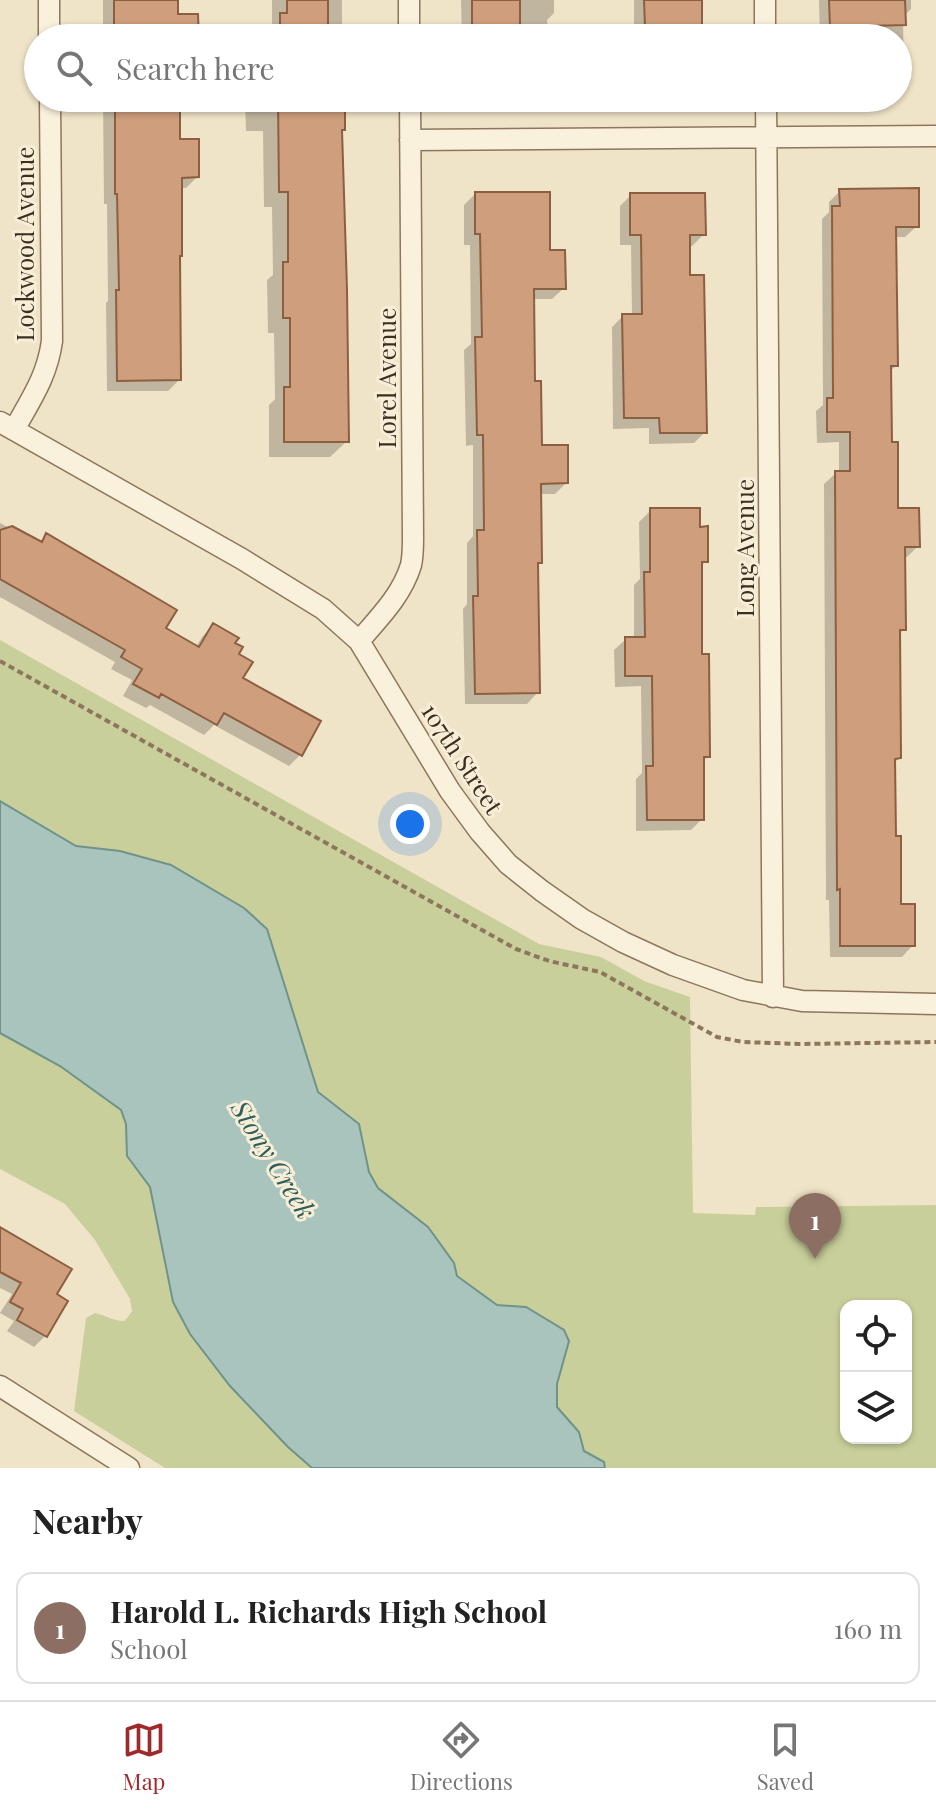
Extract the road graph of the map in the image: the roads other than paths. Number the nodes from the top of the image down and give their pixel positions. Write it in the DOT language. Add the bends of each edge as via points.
graph roads {
  1 [pos="49,0"];
  2 [pos="409,0"];
  3 [pos="765,0"];
  4 [pos="49,24"];
  5 [pos="409,24"];
  6 [pos="765,24"];
  7 [pos="50,112"];
  8 [pos="410,112"];
  9 [pos="766,112"];
  10 [pos="936,136"];
  11 [pos="766,138"];
  12 [pos="410,140"];
  13 [pos="7,426"];
  14 [pos="359,641"];
  15 [pos="773,997"];
  16 [pos="936,1004"];
  17 [pos="0,1386"];
  18 [pos="129,1468"];
  1 -- 4 [label="street"];
  2 -- 5 [label="street"];
  3 -- 6 [label="street"];
  7 -- 13 [label="street, Lockwood Avenue" via="49,363"];
  8 -- 12 [label="street, Lorel Avenue"];
  9 -- 11 [label="street, Long Avenue"];
  10 -- 11 [label="street"];
  11 -- 12 [label="street"];
  11 -- 15 [label="street, Long Avenue"];
  12 -- 14 [label="street, Lorel Avenue" via="411,562 391,603"];
  13 -- 14 [label="street, 107th Street" via="242,559 323,609"];
  14 -- 15 [label="street, 107th Street" via="450,791 508,864 623,942 716,982"];
  15 -- 16 [label="street, 107th Street"];
  17 -- 18 [label="street"];
}
